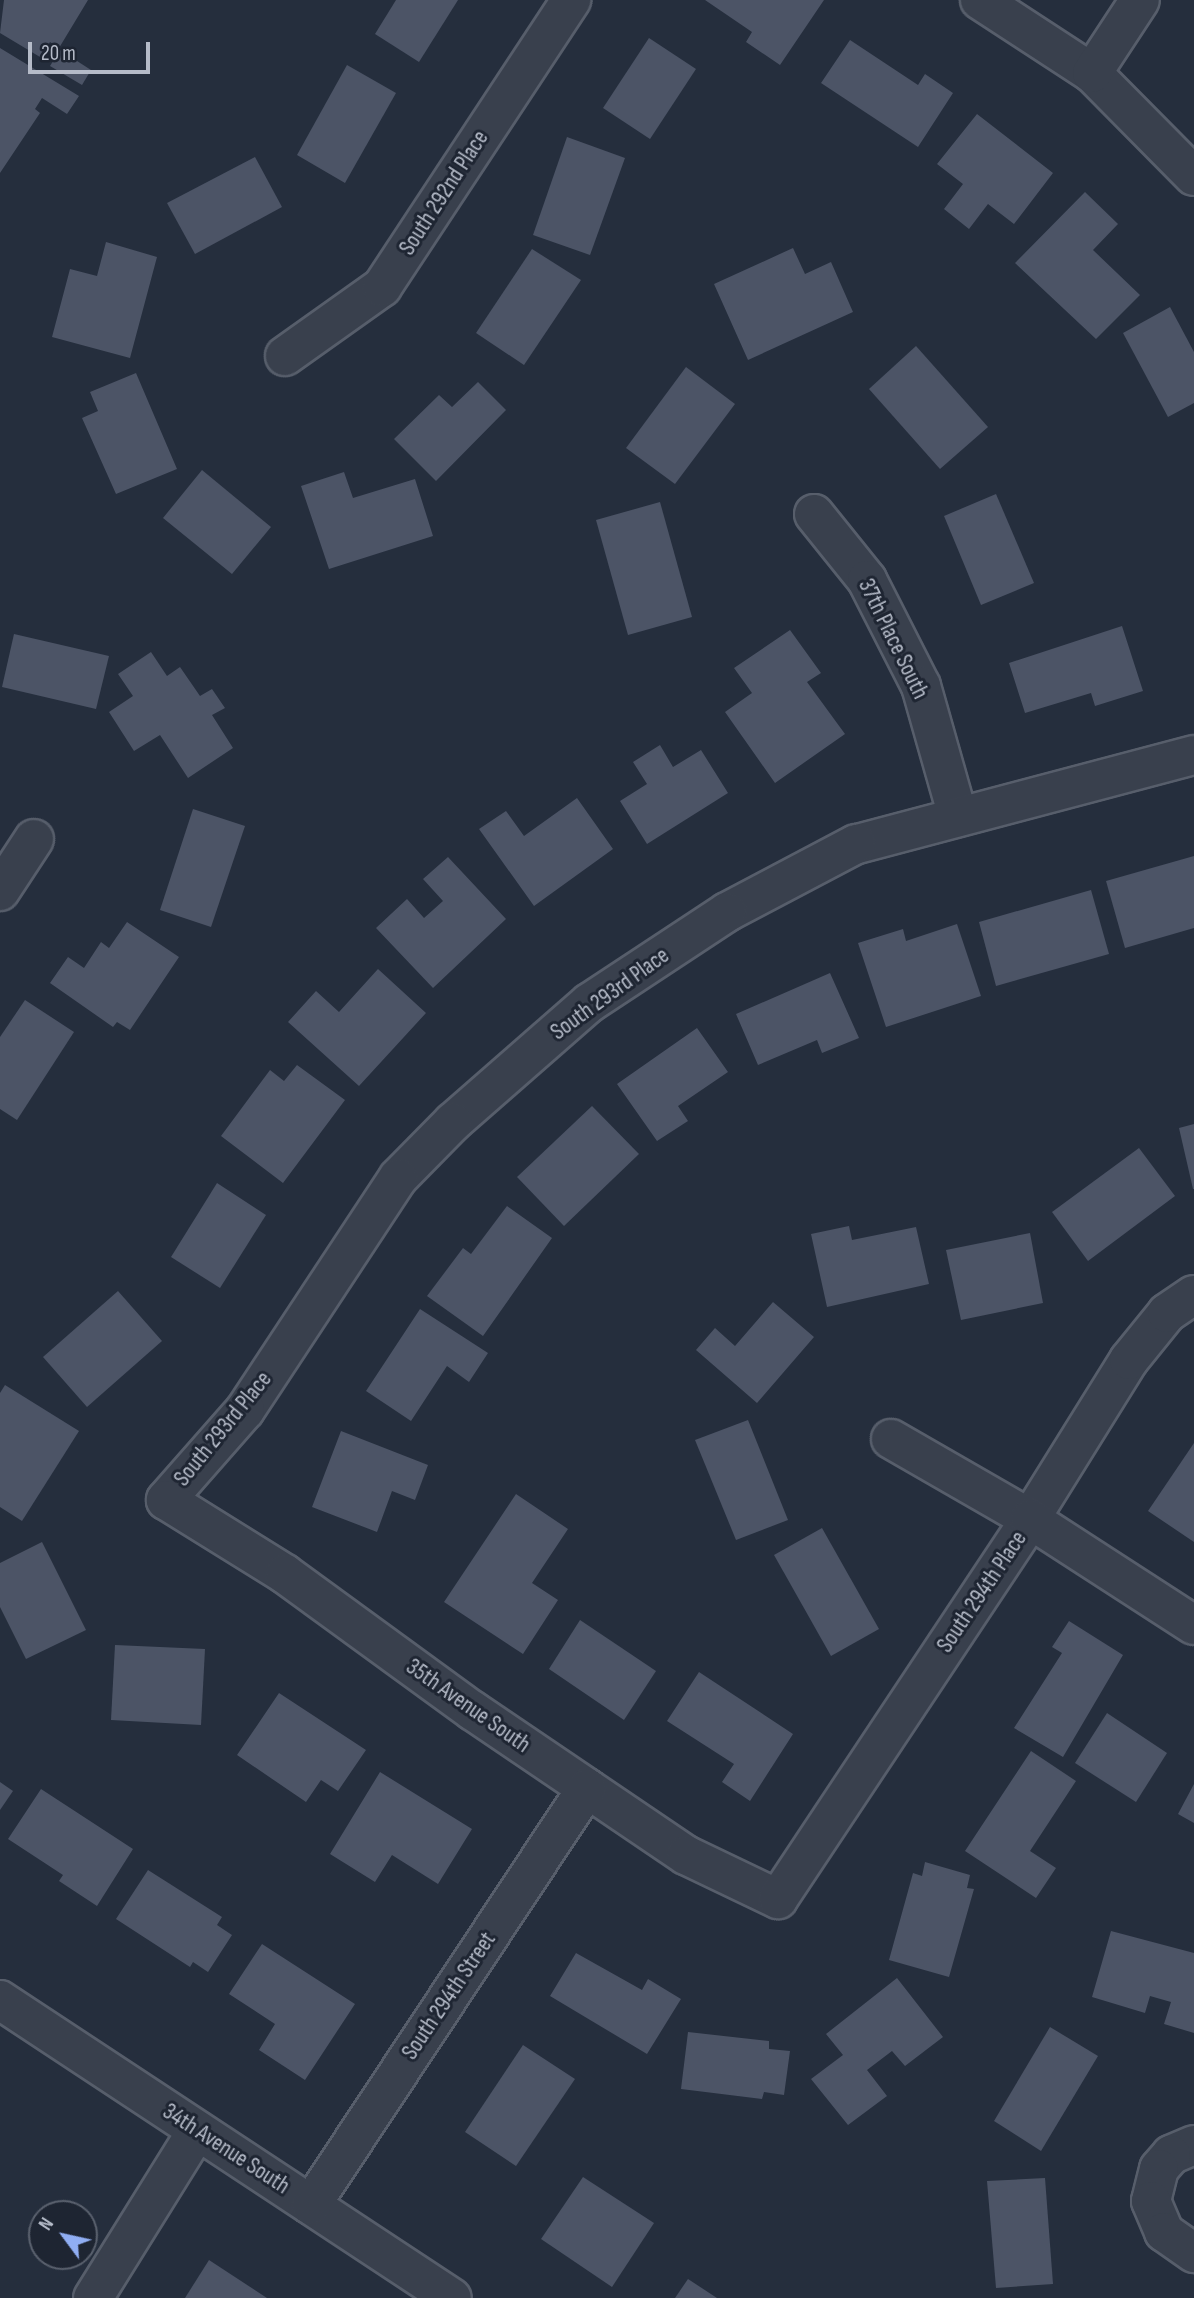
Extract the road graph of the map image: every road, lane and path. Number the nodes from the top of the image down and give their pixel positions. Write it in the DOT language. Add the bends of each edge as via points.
graph roads {
  1 [pos="571,0"];
  2 [pos="980,0"];
  3 [pos="1140,0"];
  4 [pos="1092,73"];
  5 [pos="1194,176"];
  6 [pos="285,356"];
  7 [pos="814,513"];
  8 [pos="1194,755"];
  9 [pos="958,817"];
  10 [pos="33,839"];
  11 [pos="0,891"];
  12 [pos="1194,1295"];
  13 [pos="891,1439"];
  14 [pos="166,1500"];
  15 [pos="1030,1519"];
  16 [pos="1194,1625"];
  17 [pos="587,1788"];
  18 [pos="778,1899"];
  19 [pos="0,2000"];
  20 [pos="197,2131"];
  21 [pos="1194,2145"];
  22 [pos="311,2205"];
  23 [pos="1194,2253"];
  24 [pos="93,2298"];
  25 [pos="452,2298"];
  1 -- 6 [label="street, South 292nd Place" via="382,287"];
  2 -- 4 [label="street"];
  3 -- 4 [label="street"];
  4 -- 5 [label="street"];
  7 -- 9 [label="street, 37th Place South" via="867,580 921,686"];
  8 -- 9 [label="street, South 293rd Place"];
  9 -- 14 [label="street, South 293rd Place" via="856,844 727,912 589,1003 453,1122 398,1178 245,1409"];
  10 -- 11 [label="street"];
  12 -- 15 [label="street, South 294th Place" via="1167,1313 1129,1360"];
  13 -- 15 [label="street"];
  14 -- 17 [label="street, 35th Avenue South" via="285,1574"];
  15 -- 16 [label="street"];
  15 -- 18 [label="street, South 294th Place"];
  17 -- 18 [label="street, 35th Avenue South" via="686,1855"];
  17 -- 22 [label="street, South 294th Street"];
  19 -- 20 [label="street, 34th Avenue South"];
  20 -- 22 [label="street, 34th Avenue South"];
  20 -- 24 [label="street"];
  21 -- 23 [label="street" via="1171,2155 1158,2169 1151,2202 1164,2232"];
  22 -- 25 [label="street, 34th Avenue South"];
}
